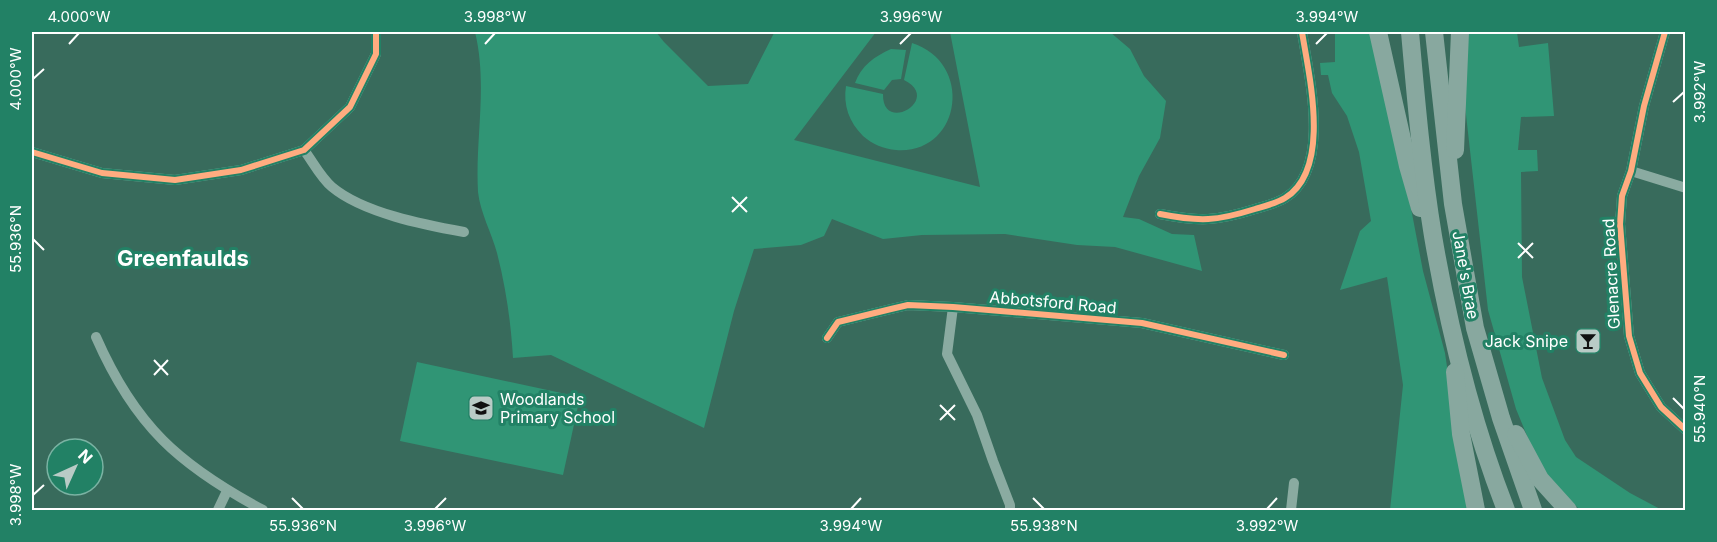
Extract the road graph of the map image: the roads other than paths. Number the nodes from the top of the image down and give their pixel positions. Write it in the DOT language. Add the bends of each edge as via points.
graph roads {
  1 [pos="376,32"];
  2 [pos="1302,32"];
  3 [pos="1378,32"];
  4 [pos="1410,32"];
  5 [pos="1434,32"];
  6 [pos="1460,32"];
  7 [pos="1665,32"];
  8 [pos="304,150"];
  9 [pos="32,152"];
  10 [pos="1631,171"];
  11 [pos="1686,188"];
  12 [pos="1453,204"];
  13 [pos="1160,214"];
  14 [pos="464,232"];
  15 [pos="1433,237"];
  16 [pos="953,307"];
  17 [pos="1453,334"];
  18 [pos="96,337"];
  19 [pos="826,338"];
  20 [pos="1284,355"];
  21 [pos="1489,375"];
  22 [pos="1686,430"];
  23 [pos="1294,483"];
  24 [pos="227,491"];
  25 [pos="218,510"];
  26 [pos="264,510"];
  27 [pos="1010,510"];
  28 [pos="1291,510"];
  29 [pos="1476,510"];
  30 [pos="1506,510"];
  31 [pos="1533,510"];
  32 [pos="1568,510"];
  1 -- 8 [label="street" via="376,54 350,107"];
  2 -- 13 [label="street" via="1314,141 1312,157 1299,185 1286,198 1218,220"];
  3 -- 15 [label="main road" via="1408,166"];
  4 -- 15 [label="main road, Jane's Brae"];
  5 -- 12 [label="main road, Jane's Brae"];
  6 -- 12 [label="main road"];
  7 -- 10 [label="street, Glenacre Road"];
  8 -- 9 [label="street" via="241,170 175,180 102,173"];
  8 -- 14 [label="street" via="332,187 371,210"];
  10 -- 11 [label="street"];
  10 -- 22 [label="street, Glenacre Road" via="1622,196 1620,224 1629,336 1640,373 1661,407"];
  12 -- 21 [label="main road, Jane's Brae" via="1476,328"];
  15 -- 17 [label="main road, Jane's Brae"];
  16 -- 19 [label="street, Abbotsford Road" via="908,305 891,309 838,322"];
  16 -- 20 [label="street, Abbotsford Road" via="1142,323"];
  16 -- 27 [label="street" via="947,354 977,415"];
  17 -- 29 [label="main road" via="1459,417"];
  17 -- 30 [label="main road, Jane's Brae" via="1488,463"];
  18 -- 24 [label="street" via="109,367 153,432 178,456"];
  21 -- 31 [label="main road, Jane's Brae"];
  21 -- 32 [label="main road" via="1540,479"];
  23 -- 28 [label="street"];
  24 -- 25 [label="street"];
  24 -- 26 [label="street"];
}
